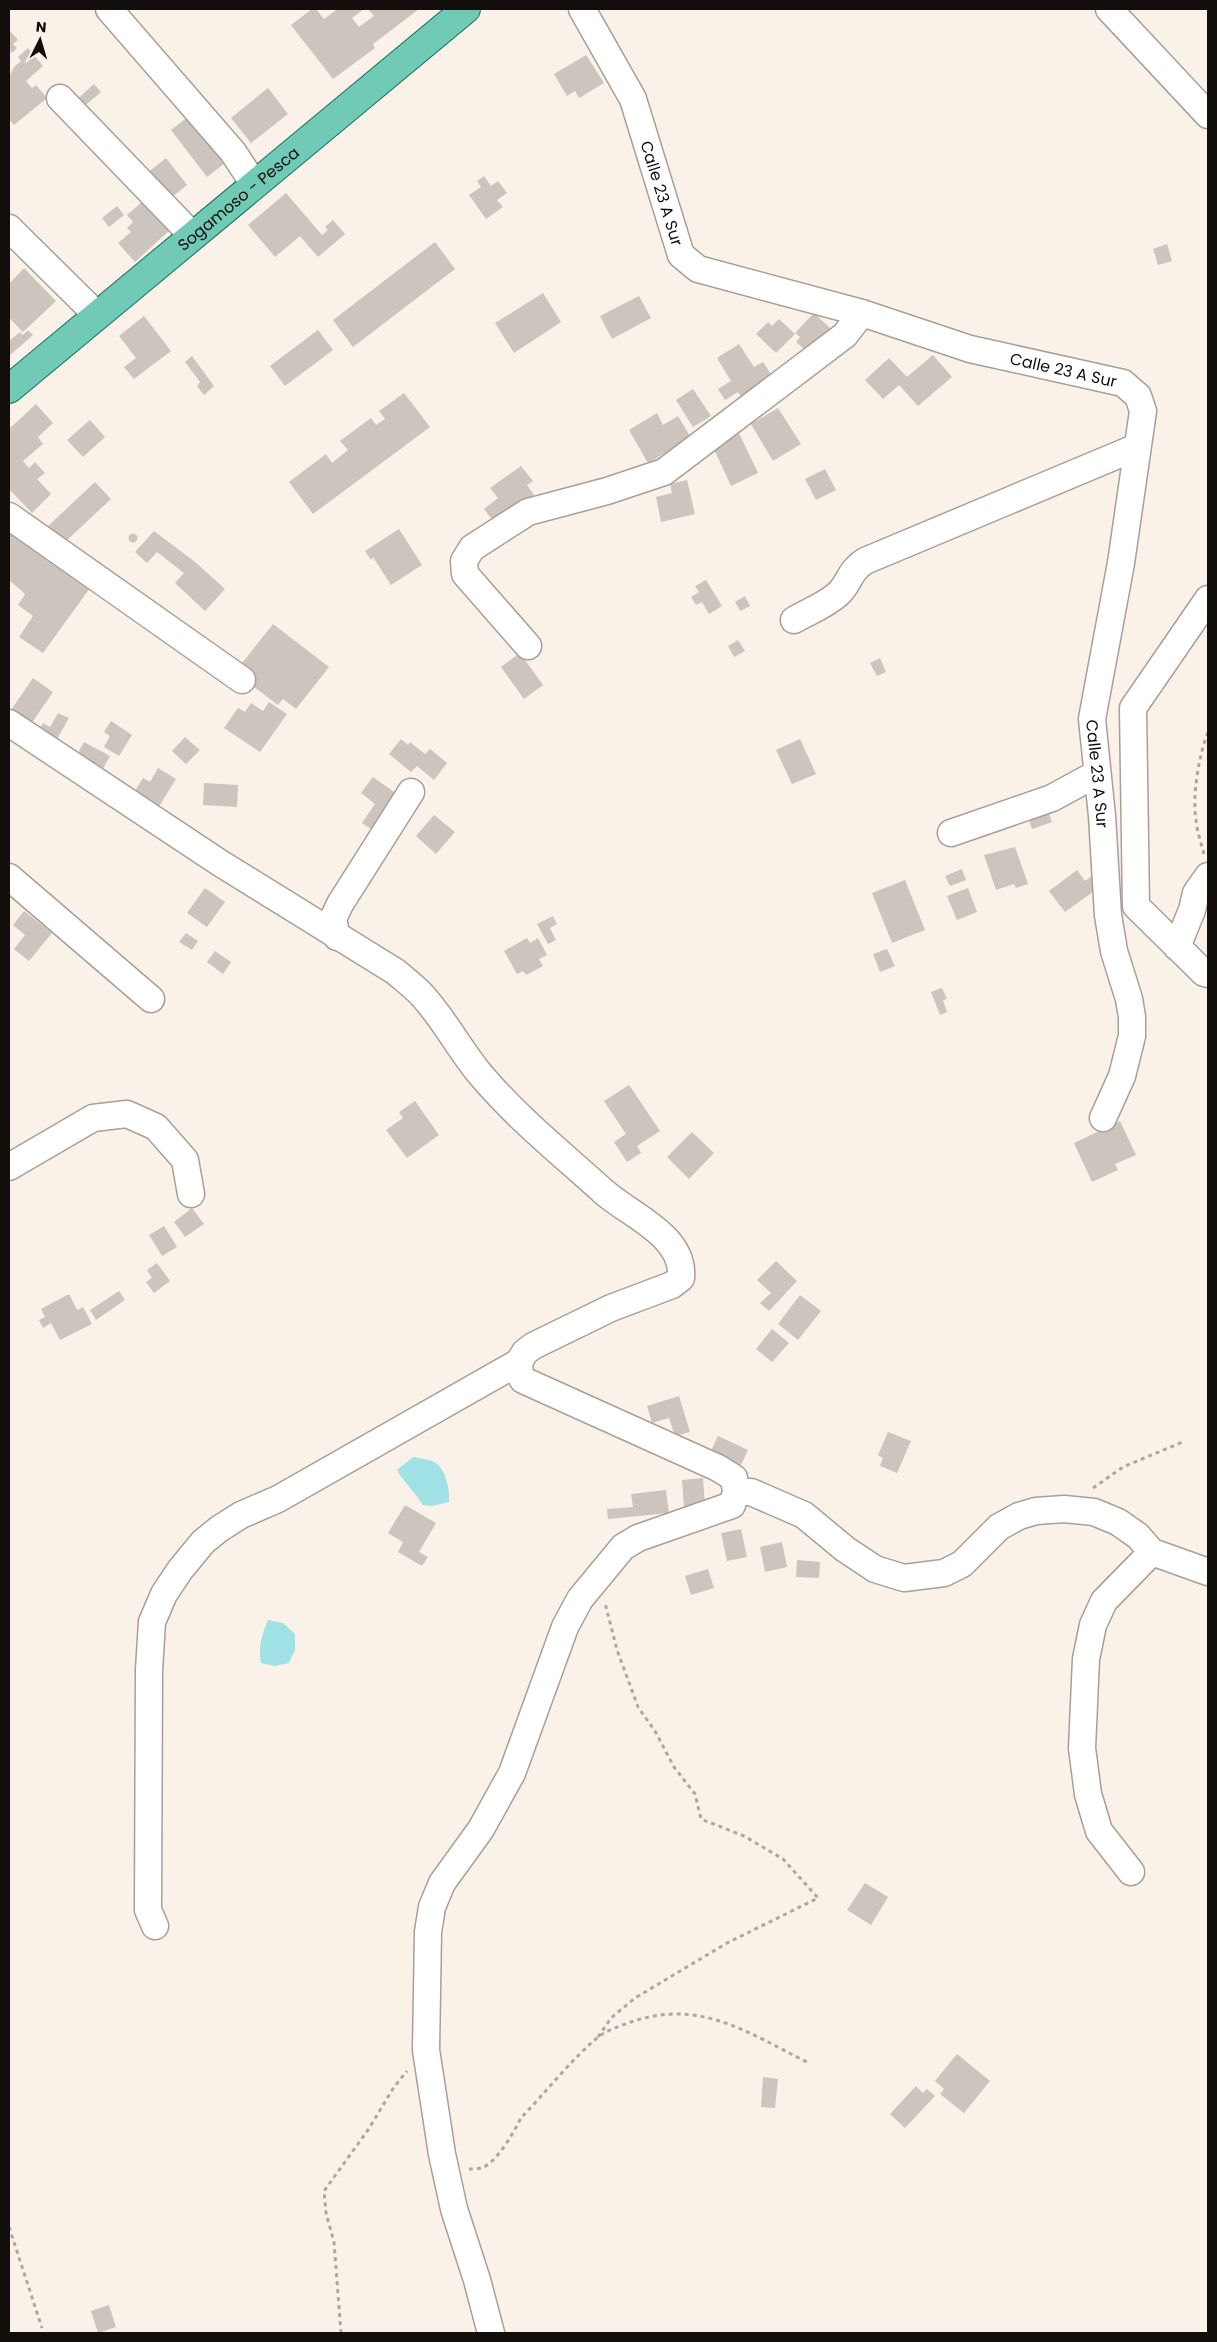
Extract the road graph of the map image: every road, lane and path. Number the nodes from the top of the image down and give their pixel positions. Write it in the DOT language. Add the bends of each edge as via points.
graph roads {
  1 [pos="109,9"];
  2 [pos="466,9"];
  3 [pos="582,9"];
  4 [pos="1109,9"];
  5 [pos="60,98"];
  6 [pos="1208,115"];
  7 [pos="254,184"];
  8 [pos="9,228"];
  9 [pos="193,236"];
  10 [pos="862,313"];
  11 [pos="97,315"];
  12 [pos="9,389"];
  13 [pos="1137,447"];
  14 [pos="9,516"];
  15 [pos="1208,600"];
  16 [pos="794,620"];
  17 [pos="528,646"];
  18 [pos="242,680"];
  19 [pos="9,723"];
  20 [pos="1208,732"];
  21 [pos="1096,774"];
  22 [pos="411,792"];
  23 [pos="951,833"];
  24 [pos="1207,870"];
  25 [pos="9,877"];
  26 [pos="338,937"];
  27 [pos="1177,947"];
  28 [pos="1208,974"];
  29 [pos="151,999"];
  30 [pos="1103,1118"];
  31 [pos="9,1167"];
  32 [pos="192,1194"];
  33 [pos="519,1362"];
  34 [pos="1185,1441"];
  35 [pos="736,1492"];
  36 [pos="1064,1509"];
  37 [pos="1152,1552"];
  38 [pos="1208,1572"];
  39 [pos="600,1574"];
  40 [pos="1131,1872"];
  41 [pos="155,1926"];
  42 [pos="598,2037"];
  43 [pos="426,2050"];
  44 [pos="809,2062"];
  45 [pos="442,2154"];
  46 [pos="9,2227"];
  47 [pos="42,2328"];
  48 [pos="341,2333"];
  49 [pos="491,2333"];
  1 -- 7 [label="street" via="233,152"];
  2 -- 7 [label="main road, Sogamoso - Pesca"];
  3 -- 10 [label="street, Calle 23 A Sur" via="633,99 681,255 698,269"];
  4 -- 6 [label="street"];
  5 -- 9 [label="street"];
  7 -- 9 [label="main road, Sogamoso - Pesca"];
  8 -- 11 [label="street"];
  9 -- 11 [label="main road, Sogamoso - Pesca"];
  10 -- 13 [label="street, Calle 23 A Sur" via="970,348 1123,383 1138,396 1143,411"];
  10 -- 17 [label="street" via="846,335 664,472 528,512 472,548 464,561 465,574"];
  11 -- 12 [label="main road, Sogamoso - Pesca"];
  13 -- 16 [label="street" via="865,562 853,570 838,594"];
  13 -- 21 [label="street, Calle 23 A Sur" via="1121,563 1094,700 1092,720"];
  14 -- 18 [label="street"];
  15 -- 27 [label="street" via="1133,708 1136,906"];
  19 -- 26 [label="street"];
  20 -- 24 [label="path" via="1202,747 1195,818"];
  21 -- 23 [label="street" via="1052,798"];
  21 -- 30 [label="street, Calle 23 A Sur" via="1104,836 1108,915 1132,1017 1132,1036 1122,1076"];
  22 -- 26 [label="street" via="340,904 334,919"];
  24 -- 27 [label="street"];
  25 -- 29 [label="street"];
  26 -- 33 [label="street" via="396,972 420,993 480,1074 517,1115 620,1206 662,1234 677,1252 682,1266 681,1278 672,1285 554,1334 525,1352"];
  27 -- 28 [label="street"];
  31 -- 32 [label="street" via="93,1118 127,1114 156,1128 185,1160"];
  33 -- 35 [label="street" via="523,1380 718,1468 734,1478"];
  33 -- 41 [label="street" via="278,1499 218,1529 203,1542 164,1594 152,1622 149,1670 148,1910"];
  34 -- 36 [label="path" via="1123,1467"];
  35 -- 36 [label="street" via="752,1492 804,1515 845,1549 875,1568 904,1578 944,1573 962,1564 999,1527 1018,1516"];
  35 -- 39 [label="street" via="732,1505 638,1538 623,1547"];
  36 -- 37 [label="street" via="1094,1512 1118,1522 1138,1536"];
  37 -- 38 [label="street"];
  37 -- 40 [label="street" via="1104,1601 1093,1625 1086,1659 1082,1748 1088,1794 1099,1831"];
  39 -- 42 [label="path" via="617,1650 638,1707 674,1767 695,1794 701,1819 744,1836 783,1859 818,1898 727,1943 635,1998 616,2012"];
  39 -- 43 [label="street" via="580,1599 565,1627 512,1773 481,1829 442,1883 432,1907 428,1932"];
  42 -- 44 [label="path" via="646,2017 676,2012 695,2014 722,2021"];
  42 -- 45 [label="path" via="521,2118 490,2163 468,2169"];
  43 -- 45 [label="street"];
  43 -- 48 [label="path" via="394,2087 324,2191 334,2242"];
  45 -- 49 [label="street" via="454,2209"];
  46 -- 47 [label="path"];
}
